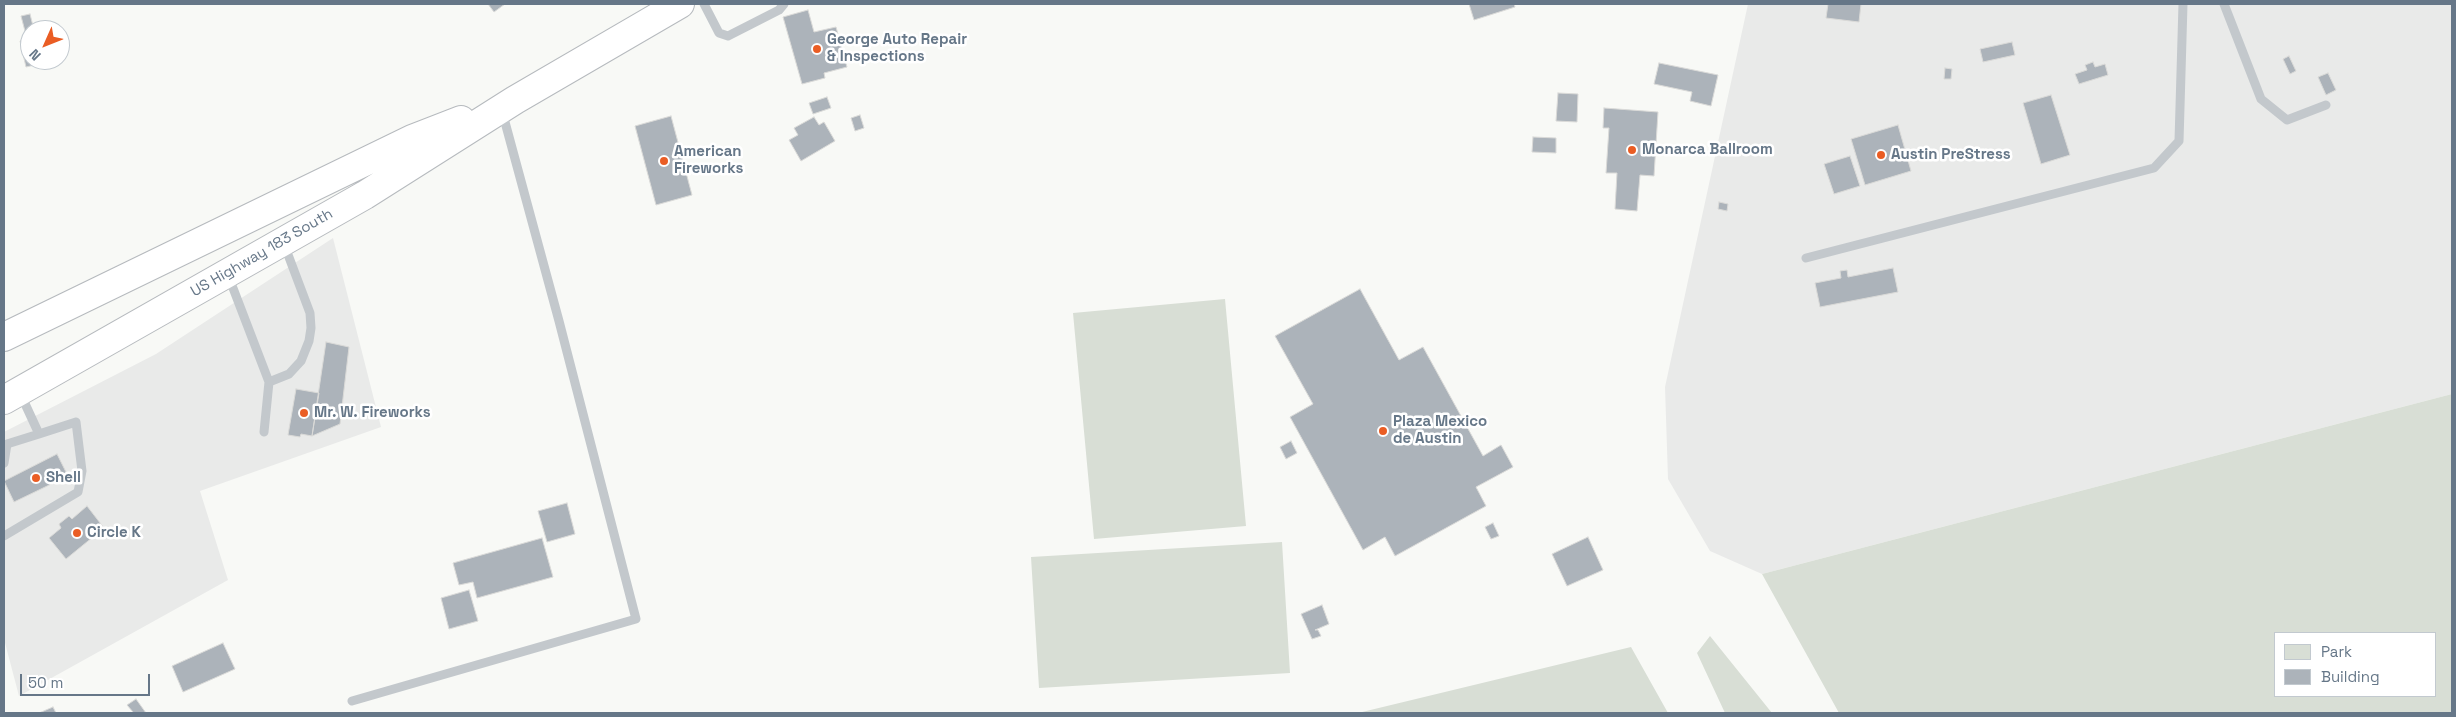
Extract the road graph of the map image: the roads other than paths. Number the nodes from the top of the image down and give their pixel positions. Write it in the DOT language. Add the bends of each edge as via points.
graph roads {
  1 [pos="680,4"];
  2 [pos="704,4"];
  3 [pos="784,4"];
  4 [pos="2183,4"];
  5 [pos="2224,4"];
  6 [pos="508,104"];
  7 [pos="2326,105"];
  8 [pos="283,242"];
  9 [pos="1806,258"];
  10 [pos="227,273"];
  11 [pos="4,324"];
  12 [pos="34,324"];
  13 [pos="4,337"];
  14 [pos="269,382"];
  15 [pos="11,395"];
  16 [pos="264,432"];
  17 [pos="39,434"];
  18 [pos="4,463"];
  19 [pos="4,536"];
  20 [pos="352,701"];
  1 -- 6 [label="highway, US Highway 183 South"];
  2 -- 3 [label="lane" via="719,33 728,36 779,10"];
  4 -- 9 [label="lane" via="2179,141 2154,168"];
  5 -- 7 [label="lane" via="2261,99 2287,120"];
  6 -- 8 [label="highway, US Highway 183 South"];
  6 -- 12 [label="highway, US Highway 183 South" via="412,139"];
  6 -- 20 [label="lane" via="559,321 636,619"];
  8 -- 10 [label="highway, US Highway 183 South"];
  8 -- 14 [label="lane" via="310,313 311,328 301,361 288,374"];
  10 -- 14 [label="lane"];
  10 -- 15 [label="highway, US Highway 183 South"];
  11 -- 12 [label="highway"];
  12 -- 13 [label="highway, US Highway 183 South"];
  14 -- 16 [label="lane"];
  15 -- 17 [label="lane"];
  17 -- 18 [label="lane" via="7,444"];
  17 -- 19 [label="lane" via="76,422 82,471 78,492"];
}
